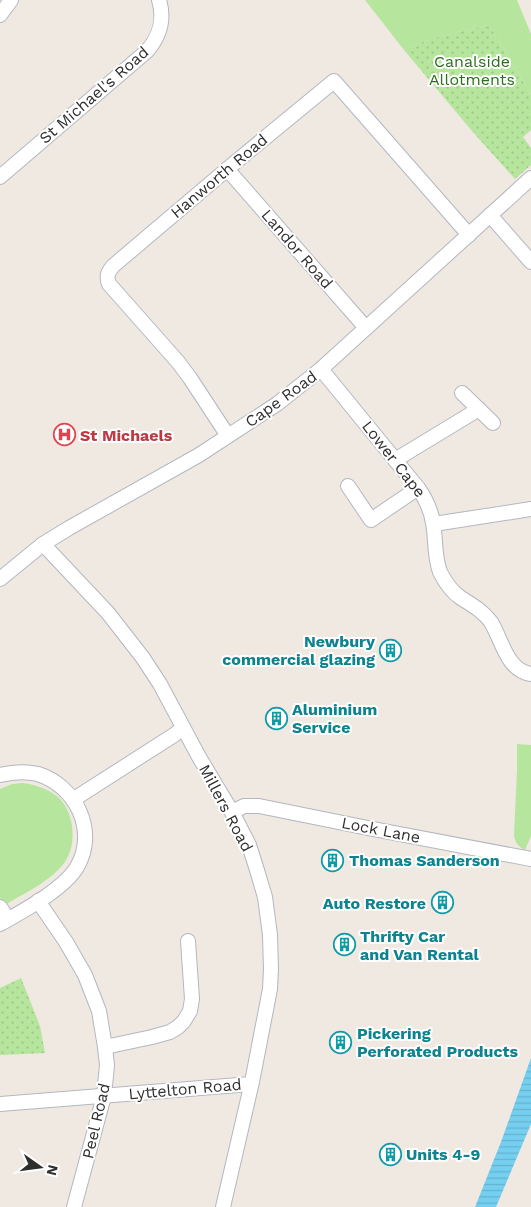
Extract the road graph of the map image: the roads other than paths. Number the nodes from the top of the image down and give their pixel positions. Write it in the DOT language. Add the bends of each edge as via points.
graph roads {
  1 [pos="10,0"];
  2 [pos="159,0"];
  3 [pos="0,15"];
  4 [pos="228,169"];
  5 [pos="0,177"];
  6 [pos="531,178"];
  7 [pos="490,215"];
  8 [pos="469,235"];
  9 [pos="531,262"];
  10 [pos="366,328"];
  11 [pos="321,369"];
  12 [pos="462,393"];
  13 [pos="478,410"];
  14 [pos="493,423"];
  15 [pos="228,436"];
  16 [pos="395,460"];
  17 [pos="348,486"];
  18 [pos="418,488"];
  19 [pos="531,509"];
  20 [pos="434,524"];
  21 [pos="43,544"];
  22 [pos="0,579"];
  23 [pos="531,674"];
  24 [pos="183,728"];
  25 [pos="0,775"];
  26 [pos="74,799"];
  27 [pos="232,812"];
  28 [pos="531,859"];
  29 [pos="38,901"];
  30 [pos="0,907"];
  31 [pos="4,921"];
  32 [pos="188,941"];
  33 [pos="106,1047"];
  34 [pos="251,1084"];
  35 [pos="104,1096"];
  36 [pos="0,1104"];
  37 [pos="74,1207"];
  38 [pos="223,1207"];
  1 -- 3 [label="street"];
  2 -- 5 [label="street, St Michael's Road" via="162,12 160,28 147,51"];
  4 -- 8 [label="street, Hanworth Road" via="334,81"];
  4 -- 10 [label="street, Landor Road"];
  4 -- 15 [label="street, Hanworth Road" via="113,266 107,276 109,284 178,362"];
  6 -- 7 [label="street, Cape Road"];
  7 -- 8 [label="street, Cape Road"];
  7 -- 9 [label="street"];
  8 -- 10 [label="street, Cape Road"];
  10 -- 11 [label="street, Cape Road"];
  11 -- 15 [label="street, Cape Road" via="277,404"];
  11 -- 16 [label="street, Lower Cape"];
  12 -- 13 [label="street"];
  13 -- 14 [label="street"];
  13 -- 16 [label="street"];
  15 -- 21 [label="street, Cape Road"];
  16 -- 18 [label="street, Lower Cape"];
  17 -- 18 [label="street" via="371,520"];
  18 -- 20 [label="street, Lower Cape" via="427,502"];
  19 -- 20 [label="street"];
  20 -- 23 [label="street, Lower Cape" via="437,564 446,582 456,594 483,613 512,663"];
  21 -- 22 [label="street, Cape Road"];
  21 -- 24 [label="street, Millers Road" via="134,645 160,684"];
  24 -- 26 [label="street"];
  24 -- 27 [label="street, Millers Road"];
  25 -- 26 [label="street" via="10,772 38,774 54,782"];
  26 -- 29 [label="street" via="85,827 81,860 69,877"];
  27 -- 28 [label="street, Lock Lane" via="244,806 259,806"];
  27 -- 34 [label="street, Millers Road" via="256,867 265,897 270,935 270,989"];
  29 -- 31 [label="street"];
  29 -- 33 [label="street, Peel Road" via="85,975 99,1011"];
  30 -- 31 [label="street"];
  32 -- 33 [label="street" via="192,999 184,1021 170,1032"];
  33 -- 35 [label="street, Peel Road"];
  34 -- 35 [label="street, Lyttelton Road"];
  34 -- 38 [label="street, Millers Road"];
  35 -- 36 [label="street, Lyttelton Road"];
  35 -- 37 [label="street, Peel Road"];
}
